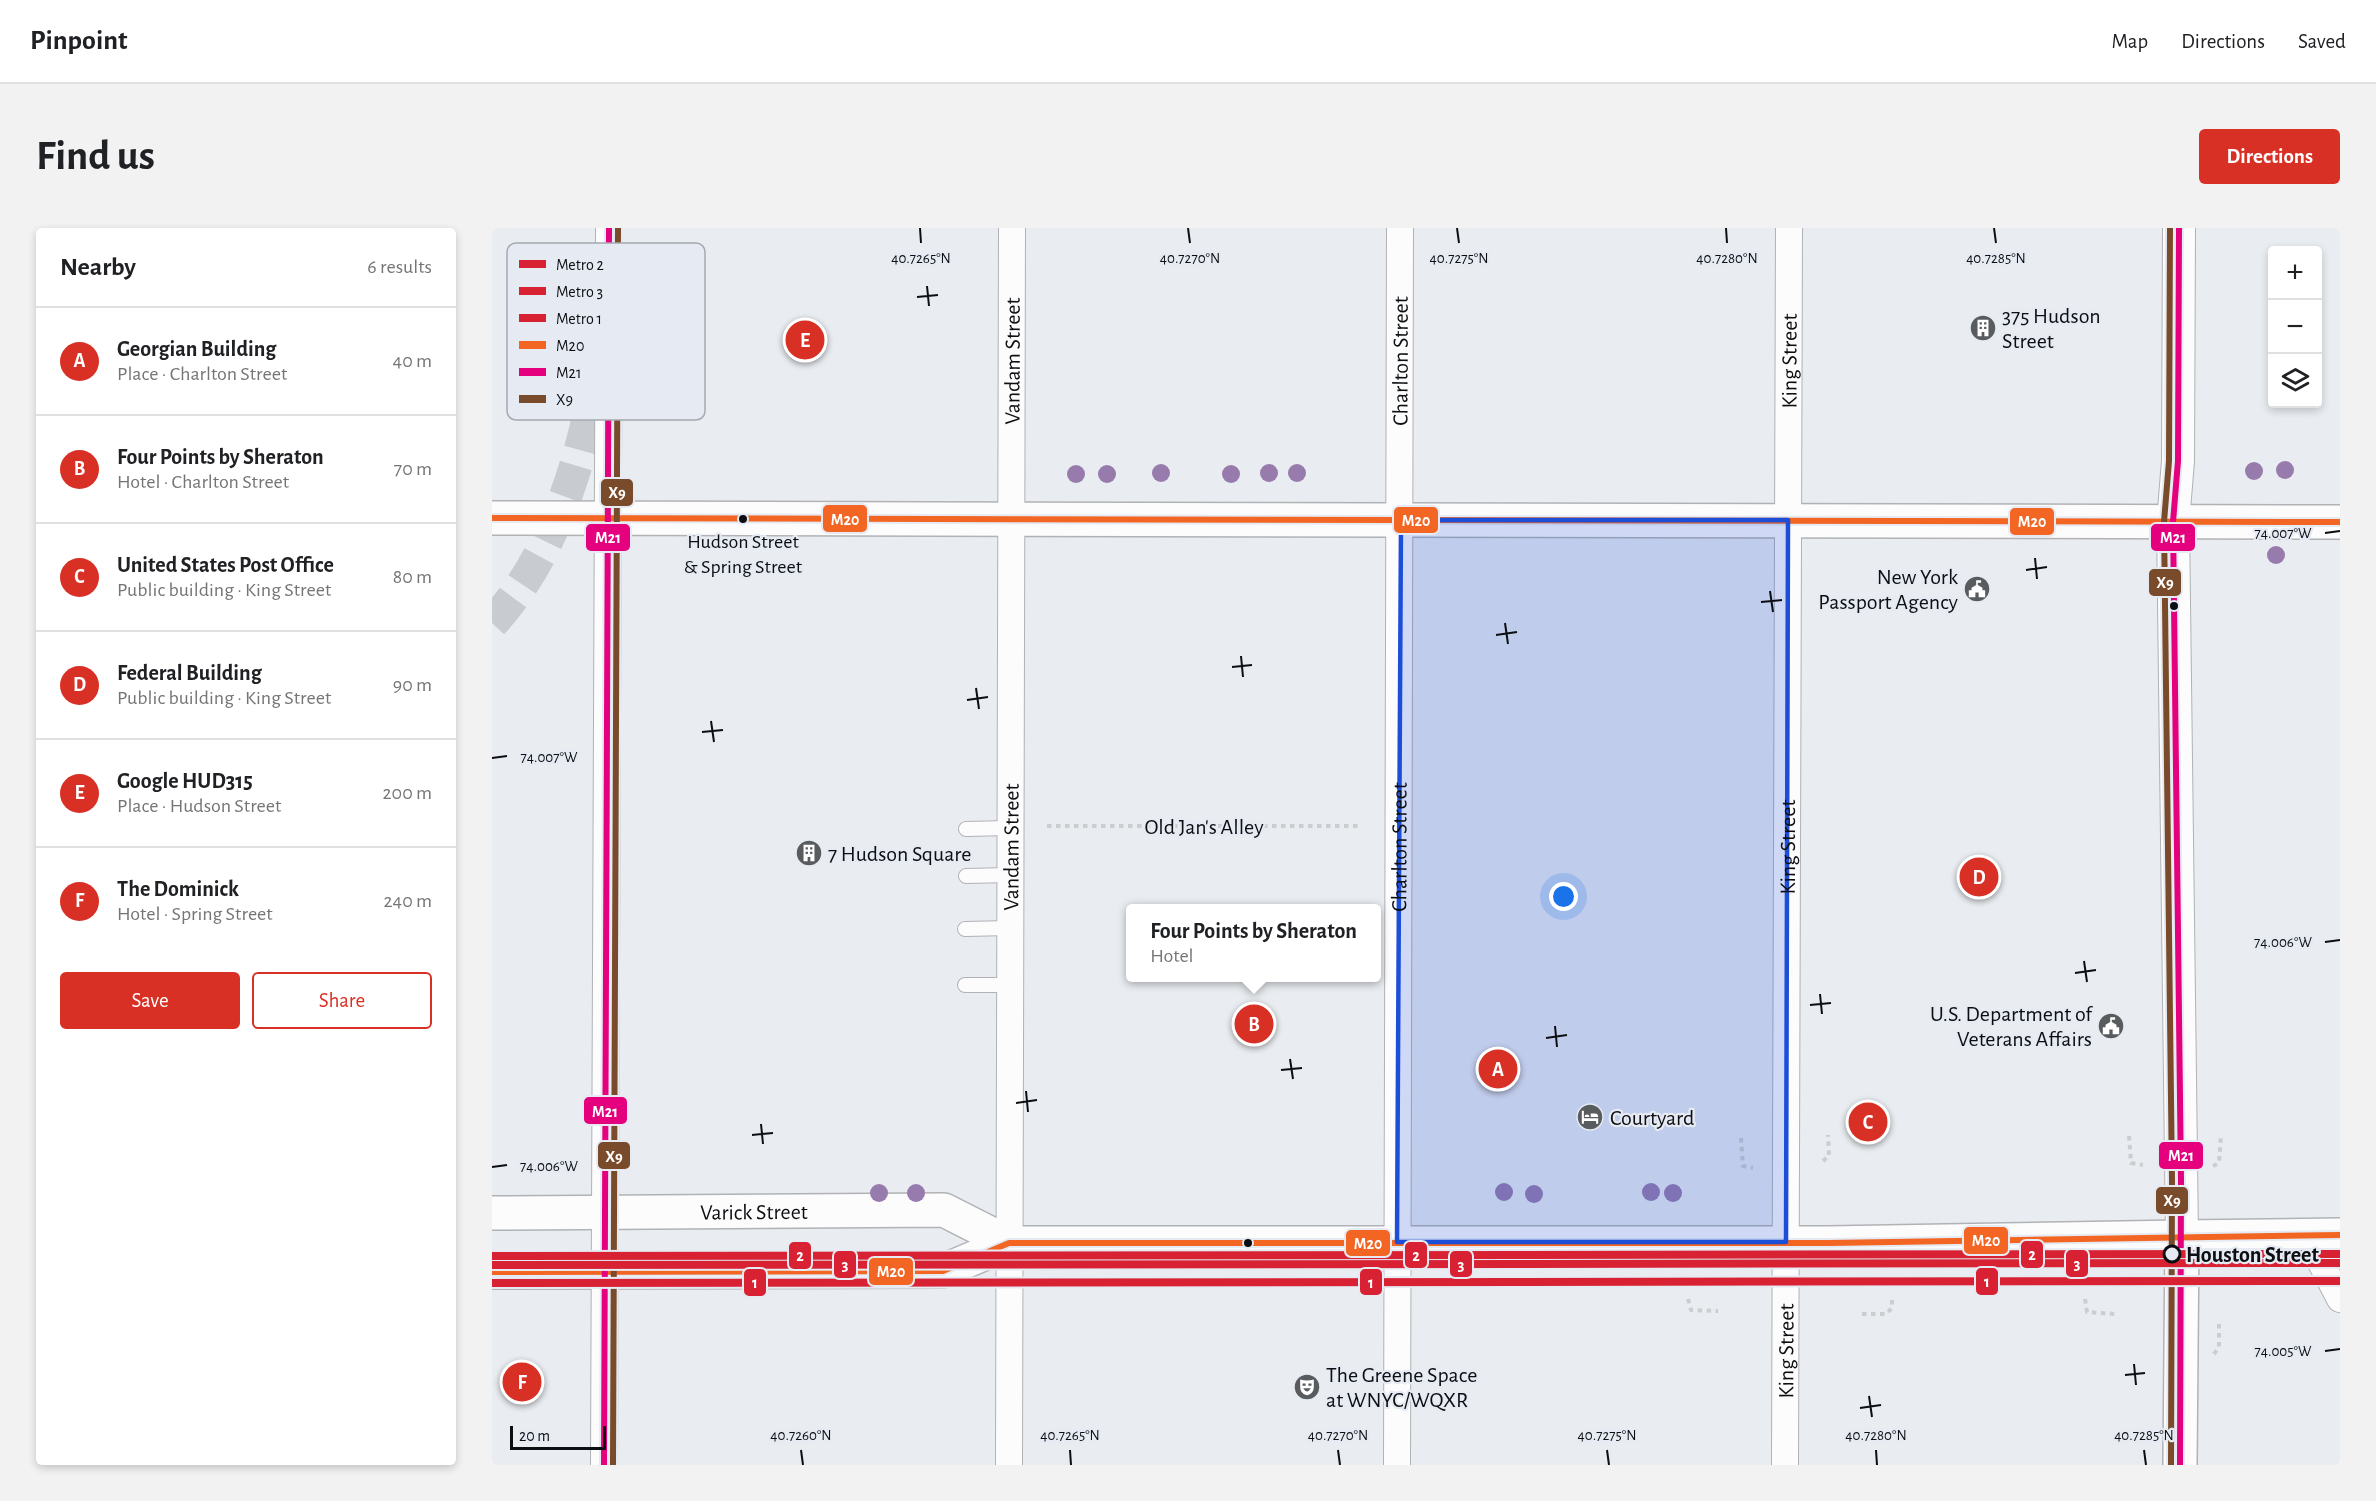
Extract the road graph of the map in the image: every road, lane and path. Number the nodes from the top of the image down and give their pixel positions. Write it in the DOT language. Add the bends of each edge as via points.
graph roads {
  1 [pos="609,228"];
  2 [pos="1012,228"];
  3 [pos="1400,228"];
  4 [pos="1789,228"];
  5 [pos="2179,228"];
  6 [pos="609,243"];
  7 [pos="608,420"];
  8 [pos="492,518"];
  9 [pos="608,518"];
  10 [pos="1010,519"];
  11 [pos="1401,520"];
  12 [pos="1788,520"];
  13 [pos="2173,522"];
  14 [pos="2340,522"];
  15 [pos="1047,825"];
  16 [pos="1362,826"];
  17 [pos="1009,828"];
  18 [pos="966,829"];
  19 [pos="1010,875"];
  20 [pos="966,876"];
  21 [pos="1010,928"];
  22 [pos="965,929"];
  23 [pos="965,985"];
  24 [pos="1009,985"];
  25 [pos="2221,1135"];
  26 [pos="1828,1136"];
  27 [pos="2129,1136"];
  28 [pos="1741,1138"];
  29 [pos="1823,1161"];
  30 [pos="2143,1165"];
  31 [pos="2209,1166"];
  32 [pos="1753,1168"];
  33 [pos="492,1213"];
  34 [pos="606,1213"];
  35 [pos="2340,1235"];
  36 [pos="2307,1236"];
  37 [pos="2182,1237"];
  38 [pos="1397,1242"];
  39 [pos="1786,1242"];
  40 [pos="1009,1243"];
  41 [pos="492,1272"];
  42 [pos="604,1273"];
  43 [pos="1688,1299"];
  44 [pos="2085,1299"];
  45 [pos="2340,1299"];
  46 [pos="1892,1300"];
  47 [pos="1718,1311"];
  48 [pos="1862,1314"];
  49 [pos="2116,1314"];
  50 [pos="2219,1324"];
  51 [pos="2219,1343"];
  52 [pos="604,1465"];
  53 [pos="1009,1465"];
  54 [pos="1397,1465"];
  55 [pos="1785,1465"];
  56 [pos="2180,1465"];
  1 -- 6 [label="street"];
  2 -- 10 [label="street, Vandam Street"];
  3 -- 11 [label="street, Charlton Street"];
  4 -- 12 [label="street, King Street"];
  5 -- 13 [label="street" via="2178,461"];
  7 -- 9 [label="street"];
  8 -- 9 [label="main road"];
  9 -- 10 [label="main road"];
  9 -- 34 [label="street"];
  10 -- 11 [label="main road"];
  10 -- 17 [label="street, Vandam Street"];
  11 -- 12 [label="main road"];
  11 -- 38 [label="street, Charlton Street"];
  12 -- 13 [label="main road"];
  12 -- 39 [label="street, King Street"];
  13 -- 14 [label="main road"];
  13 -- 37 [label="street"];
  15 -- 16 [label="path, Old Jan's Alley"];
  17 -- 18 [label="lane"];
  17 -- 19 [label="street, Vandam Street"];
  19 -- 20 [label="lane"];
  19 -- 21 [label="street, Vandam Street"];
  21 -- 22 [label="lane"];
  21 -- 24 [label="street, Vandam Street"];
  23 -- 24 [label="lane"];
  24 -- 40 [label="street, Vandam Street"];
  25 -- 31 [label="path" via="2219,1163"];
  26 -- 29 [label="path" via="1829,1156"];
  27 -- 30 [label="path" via="2131,1163"];
  28 -- 32 [label="path" via="1741,1162"];
  33 -- 34 [label="main road, Varick Street"];
  34 -- 40 [label="main road, Varick Street" via="944,1210"];
  34 -- 42 [label="street"];
  35 -- 36 [label="main road, Varick Street"];
  36 -- 37 [label="main road, Varick Street"];
  36 -- 45 [label="street"];
  37 -- 39 [label="main road, Varick Street"];
  37 -- 56 [label="main road"];
  38 -- 39 [label="main road, Varick Street"];
  38 -- 40 [label="main road, Varick Street"];
  38 -- 54 [label="street, Charlton Street"];
  39 -- 55 [label="street, King Street"];
  40 -- 42 [label="main road, Varick Street" via="943,1271"];
  40 -- 53 [label="street, Vandam Street"];
  41 -- 42 [label="main road, Varick Street"];
  42 -- 52 [label="street"];
  43 -- 47 [label="path" via="1691,1310"];
  44 -- 49 [label="path" via="2087,1312"];
  46 -- 48 [label="path" via="1892,1308 1886,1314"];
  50 -- 51 [label="path"];
}
